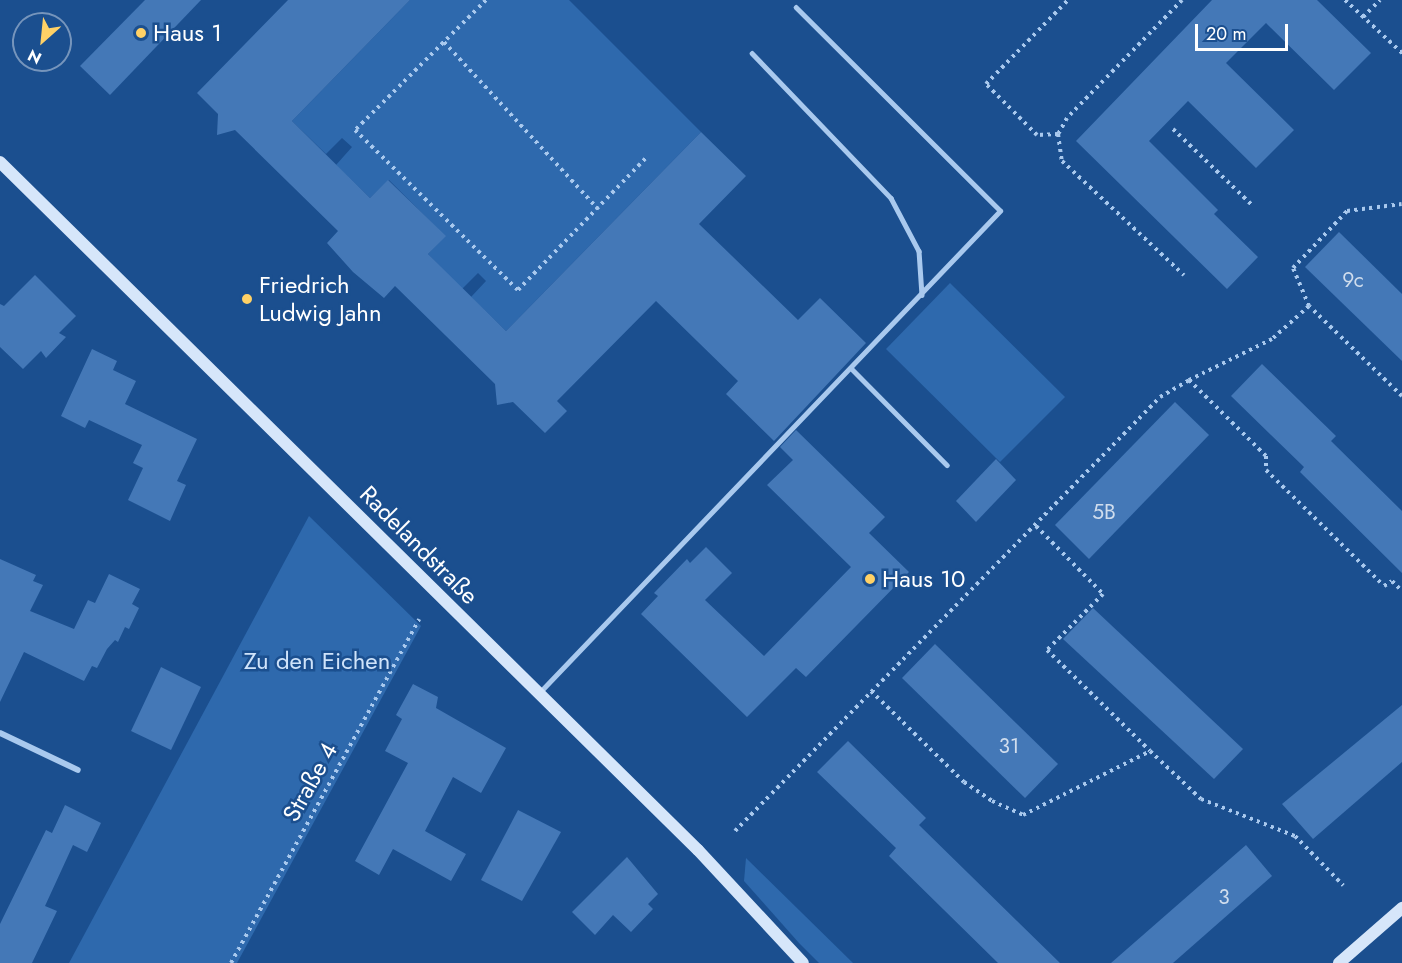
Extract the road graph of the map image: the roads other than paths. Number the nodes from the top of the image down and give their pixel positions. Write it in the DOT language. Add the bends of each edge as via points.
graph roads {
  1 [pos="796,8"];
  2 [pos="752,53"];
  3 [pos="0,162"];
  4 [pos="922,296"];
  5 [pos="852,369"];
  6 [pos="946,465"];
  7 [pos="539,693"];
  8 [pos="0,733"];
  9 [pos="78,770"];
  10 [pos="1402,908"];
  11 [pos="803,963"];
  12 [pos="1339,963"];
  1 -- 4 [label="lane" via="1000,211"];
  2 -- 4 [label="lane" via="891,198 919,251"];
  3 -- 7 [label="street, Radelandstraße"];
  4 -- 5 [label="lane"];
  5 -- 6 [label="lane"];
  5 -- 7 [label="lane"];
  7 -- 11 [label="street, Radelandstraße" via="698,850"];
  8 -- 9 [label="street"];
  10 -- 12 [label="street"];
}
